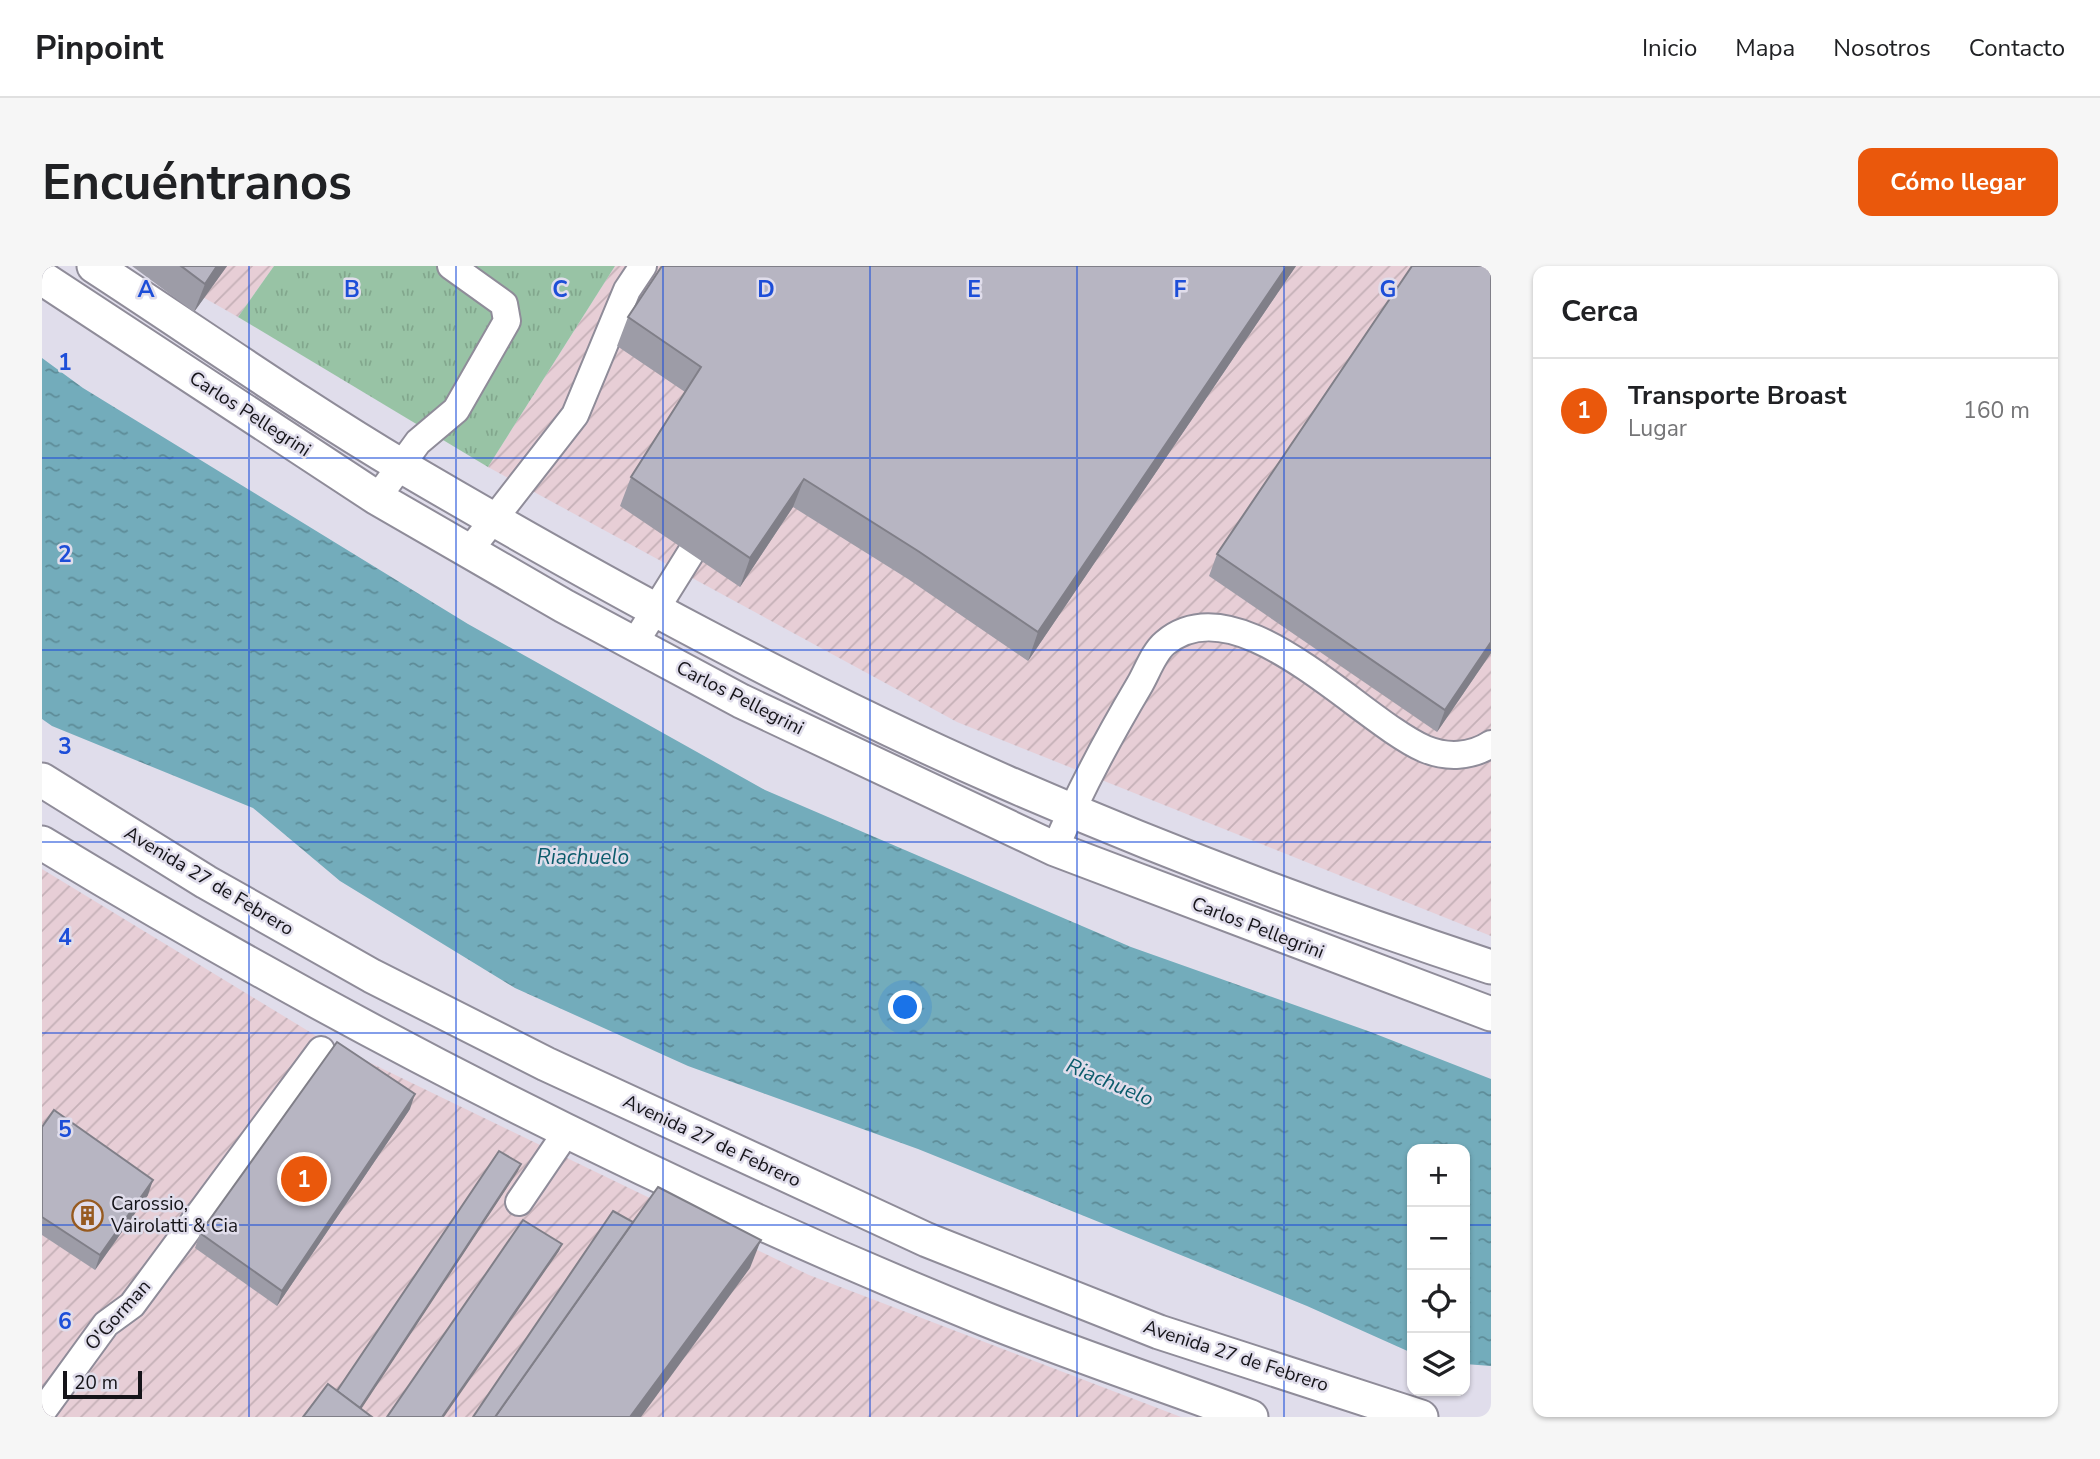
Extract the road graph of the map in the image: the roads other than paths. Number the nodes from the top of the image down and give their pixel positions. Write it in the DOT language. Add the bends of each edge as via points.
graph roads {
  1 [pos="94,266"];
  2 [pos="451,266"];
  3 [pos="643,266"];
  4 [pos="42,278"];
  5 [pos="400,465"];
  6 [pos="377,498"];
  7 [pos="494,519"];
  8 [pos="469,551"];
  9 [pos="692,551"];
  10 [pos="655,609"];
  11 [pos="634,643"];
  12 [pos="1491,744"];
  13 [pos="42,780"];
  14 [pos="1072,810"];
  15 [pos="42,843"];
  16 [pos="1055,849"];
  17 [pos="1491,967"];
  18 [pos="372,976"];
  19 [pos="1491,1014"];
  20 [pos="343,1017"];
  21 [pos="321,1050"];
  22 [pos="568,1130"];
  23 [pos="832,1196"];
  24 [pos="519,1202"];
  25 [pos="813,1245"];
  26 [pos="1213,1411"];
  27 [pos="42,1412"];
  28 [pos="1251,1417"];
  29 [pos="1421,1417"];
  1 -- 5 [label="main road, Carlos Pellegrini"];
  2 -- 5 [label="street" via="504,304 507,321 456,410 418,442"];
  3 -- 7 [label="street" via="627,290 575,415"];
  4 -- 6 [label="main road, Carlos Pellegrini"];
  5 -- 6 [label="street"];
  5 -- 7 [label="main road, Carlos Pellegrini"];
  6 -- 8 [label="main road, Carlos Pellegrini"];
  7 -- 8 [label="street"];
  7 -- 10 [label="main road, Carlos Pellegrini"];
  8 -- 11 [label="main road, Carlos Pellegrini"];
  9 -- 10 [label="street"];
  10 -- 11 [label="street"];
  10 -- 14 [label="main road, Carlos Pellegrini" via="762,665"];
  11 -- 16 [label="main road, Carlos Pellegrini" via="741,701"];
  12 -- 14 [label="street" via="1458,756 1423,748 1270,645 1228,630 1206,628 1163,644 1100,751"];
  13 -- 18 [label="main road, Avenida 27 de Febrero" via="206,882"];
  14 -- 16 [label="street"];
  14 -- 17 [label="main road, Carlos Pellegrini"];
  15 -- 20 [label="main road"];
  16 -- 19 [label="main road, Carlos Pellegrini"];
  18 -- 20 [label="main road"];
  18 -- 23 [label="main road, Avenida 27 de Febrero" via="546,1064"];
  20 -- 22 [label="main road"];
  21 -- 27 [label="street, O'Gorman" via="132,1304 106,1324"];
  22 -- 24 [label="street"];
  22 -- 25 [label="main road"];
  23 -- 25 [label="main road"];
  23 -- 29 [label="main road, Avenida 27 de Febrero" via="837,1185 846,1182 906,1208 927,1240 1159,1332"];
  25 -- 26 [label="main road"];
  26 -- 28 [label="main road"];
}
